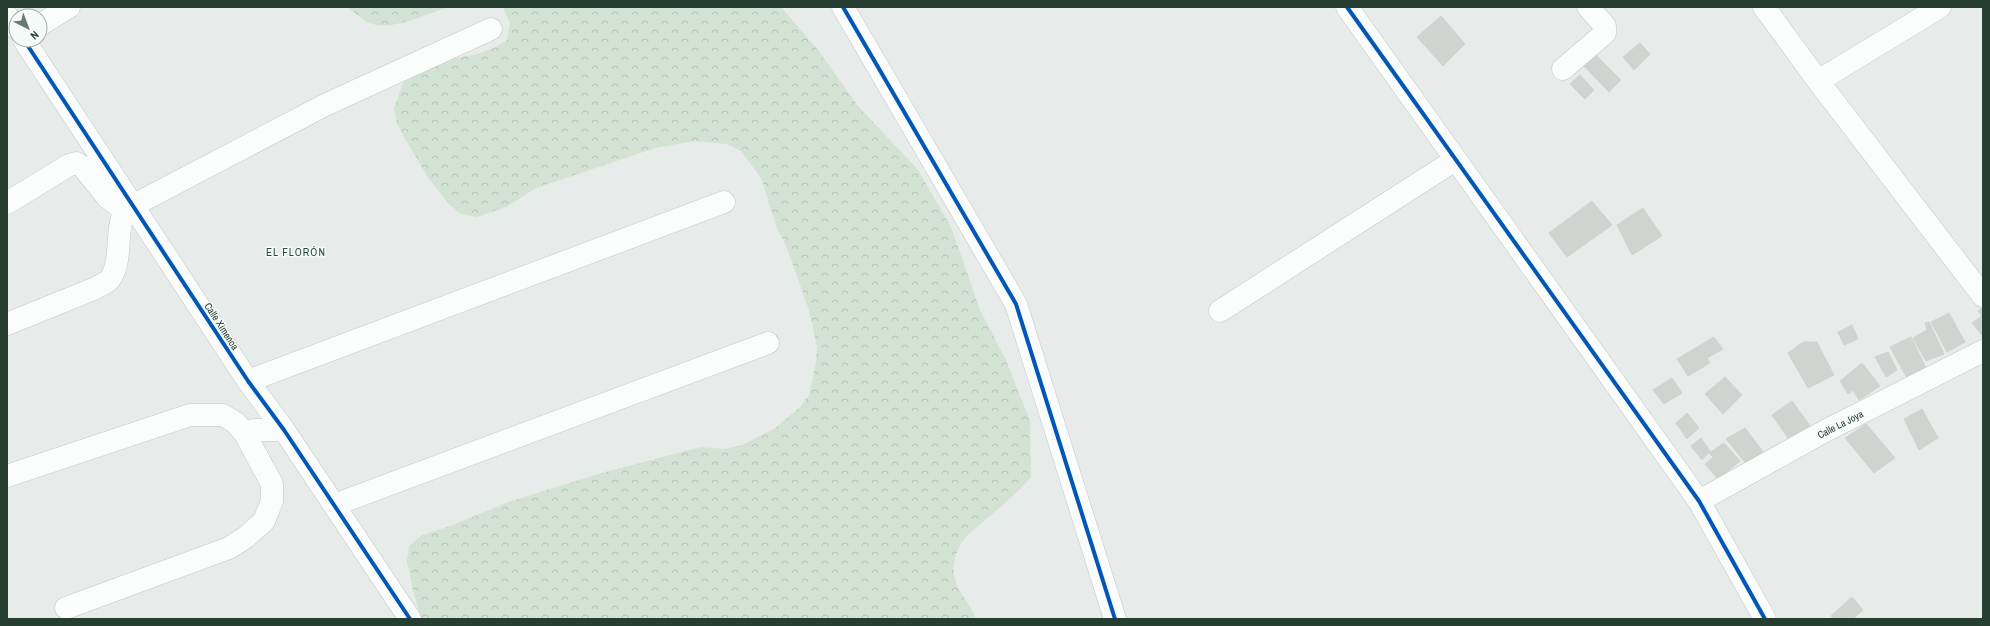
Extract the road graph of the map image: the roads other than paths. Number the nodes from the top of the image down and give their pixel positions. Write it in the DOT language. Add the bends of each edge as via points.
graph roads {
  1 [pos="69,7"];
  2 [pos="843,7"];
  3 [pos="1347,7"];
  4 [pos="1588,7"];
  5 [pos="1764,7"];
  6 [pos="1940,7"];
  7 [pos="48,20"];
  8 [pos="491,29"];
  9 [pos="29,48"];
  10 [pos="1563,69"];
  11 [pos="1818,80"];
  12 [pos="1455,160"];
  13 [pos="724,202"];
  14 [pos="7,203"];
  15 [pos="129,208"];
  16 [pos="1983,296"];
  17 [pos="1220,311"];
  18 [pos="7,324"];
  19 [pos="768,344"];
  20 [pos="1983,351"];
  21 [pos="248,381"];
  22 [pos="284,430"];
  23 [pos="245,434"];
  24 [pos="7,476"];
  25 [pos="1699,501"];
  26 [pos="334,505"];
  27 [pos="66,608"];
  28 [pos="410,619"];
  29 [pos="1115,619"];
  30 [pos="1765,619"];
  1 -- 7 [label="street"];
  2 -- 29 [label="street" via="1016,304"];
  3 -- 12 [label="street"];
  4 -- 10 [label="street" via="1605,26 1605,33"];
  5 -- 11 [label="street"];
  6 -- 11 [label="street"];
  8 -- 15 [label="street" via="325,104"];
  9 -- 15 [label="street, Calle Ximenoa"];
  11 -- 16 [label="street"];
  12 -- 17 [label="street"];
  12 -- 25 [label="street"];
  13 -- 21 [label="street"];
  14 -- 15 [label="street" via="68,165 76,163 83,167 107,197"];
  15 -- 18 [label="street" via="120,230 118,253 109,280 96,288"];
  15 -- 21 [label="street, Calle Ximenoa"];
  19 -- 26 [label="street"];
  20 -- 25 [label="street, Calle La Joya" via="1825,431"];
  21 -- 22 [label="street, Calle Ximenoa"];
  22 -- 23 [label="street" via="254,430"];
  22 -- 26 [label="street, Calle Ximenoa"];
  23 -- 24 [label="street" via="236,423 224,415 190,415"];
  23 -- 27 [label="street" via="272,484 272,501 264,521 229,548"];
  25 -- 30 [label="street"];
  26 -- 28 [label="street, Calle Ximenoa"];
}
